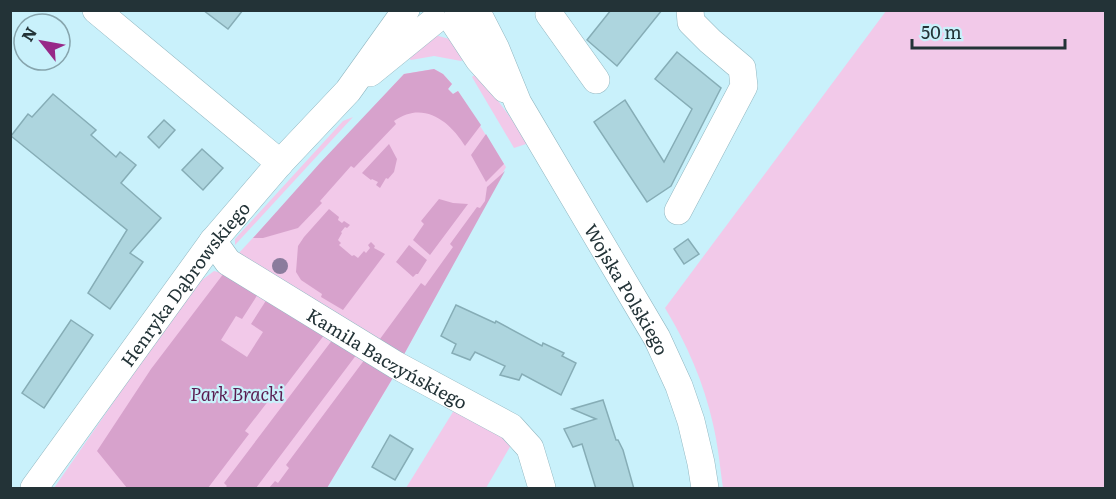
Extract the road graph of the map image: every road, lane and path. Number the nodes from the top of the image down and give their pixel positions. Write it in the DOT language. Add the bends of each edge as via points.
graph roads {
  1 [pos="96,10"];
  2 [pos="406,10"];
  3 [pos="551,10"];
  4 [pos="690,10"];
  5 [pos="451,15"];
  6 [pos="596,80"];
  7 [pos="348,91"];
  8 [pos="280,163"];
  9 [pos="678,211"];
  10 [pos="213,241"];
  11 [pos="34,489"];
  12 [pos="542,489"];
  13 [pos="705,489"];
  1 -- 8 [label="street"];
  2 -- 7 [label="street"];
  3 -- 6 [label="street" via="549,14"];
  4 -- 9 [label="street" via="691,22 742,68 744,86"];
  5 -- 7 [label="street"];
  5 -- 13 [label="street, Wojska Polskiego" via="479,60 518,103 657,338 691,421"];
  7 -- 8 [label="street, Henryka Dąbrowskiego"];
  8 -- 10 [label="street, Henryka Dąbrowskiego"];
  10 -- 11 [label="street, Henryka Dąbrowskiego"];
  10 -- 12 [label="street, Kamila Baczyńskiego" via="228,262 396,365 511,427 530,448"];
}
